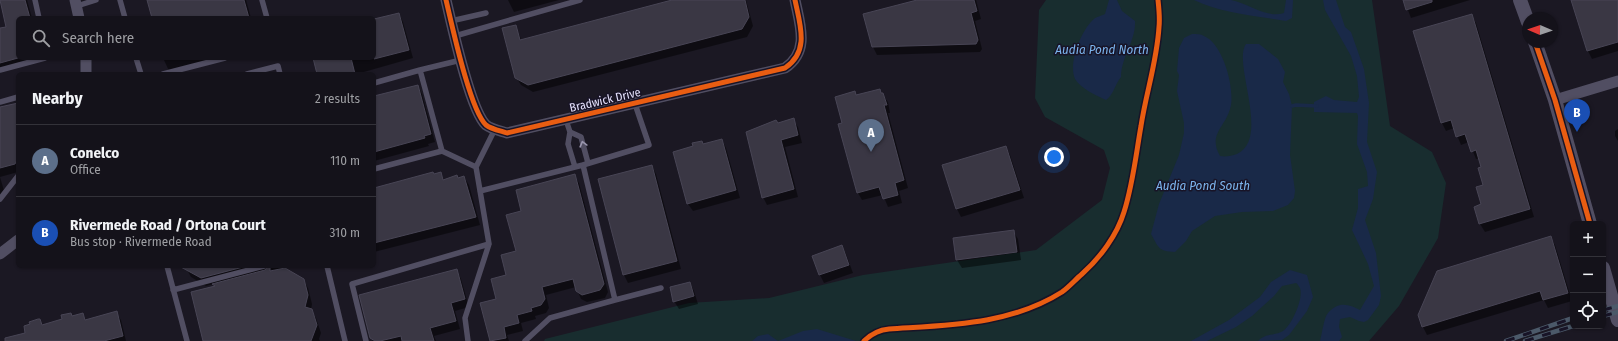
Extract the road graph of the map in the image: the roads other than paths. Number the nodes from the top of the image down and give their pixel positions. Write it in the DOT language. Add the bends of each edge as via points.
graph roads {
  1 [pos="35,0"];
  2 [pos="96,0"];
  3 [pos="120,0"];
  4 [pos="262,0"];
  5 [pos="446,0"];
  6 [pos="580,0"];
  7 [pos="795,0"];
  8 [pos="1520,0"];
  9 [pos="76,3"];
  10 [pos="1524,12"];
  11 [pos="486,13"];
  12 [pos="39,16"];
  13 [pos="79,16"];
  14 [pos="124,16"];
  15 [pos="266,16"];
  16 [pos="451,21"];
  17 [pos="455,36"];
  18 [pos="1537,48"];
  19 [pos="38,60"];
  20 [pos="86,60"];
  21 [pos="137,60"];
  22 [pos="217,60"];
  23 [pos="461,60"];
  24 [pos="0,70"];
  25 [pos="420,70"];
  26 [pos="86,72"];
  27 [pos="140,72"];
  28 [pos="171,72"];
  29 [pos="255,72"];
  30 [pos="280,72"];
  31 [pos="1618,81"];
  32 [pos="376,82"];
  33 [pos="16,98"];
  34 [pos="1555,100"];
  35 [pos="0,102"];
  36 [pos="635,104"];
  37 [pos="566,120"];
  38 [pos="495,129"];
  39 [pos="570,132"];
  40 [pos="442,151"];
  41 [pos="586,164"];
  42 [pos="476,167"];
  43 [pos="575,167"];
  44 [pos="376,168"];
  45 [pos="16,179"];
  46 [pos="480,191"];
  47 [pos="0,199"];
  48 [pos="1589,221"];
  49 [pos="16,242"];
  50 [pos="489,244"];
  51 [pos="0,254"];
  52 [pos="168,268"];
  53 [pos="256,268"];
  54 [pos="327,268"];
  55 [pos="1606,278"];
  56 [pos="661,288"];
  57 [pos="173,290"];
  58 [pos="615,300"];
  59 [pos="1618,320"];
  60 [pos="188,341"];
  61 [pos="345,341"];
  62 [pos="366,341"];
  63 [pos="468,341"];
  64 [pos="525,341"];
  1 -- 12 [label="lane"];
  2 -- 9 [label="lane"];
  3 -- 14 [label="lane"];
  4 -- 15 [label="lane"];
  5 -- 16 [label="street"];
  6 -- 17 [label="lane"];
  7 -- 36 [label="street, Bradwick Drive" via="802,44 794,62 786,68"];
  8 -- 10 [label="street"];
  9 -- 13 [label="street"];
  11 -- 16 [label="lane"];
  16 -- 17 [label="street"];
  17 -- 23 [label="street"];
  18 -- 34 [label="street"];
  19 -- 24 [label="lane"];
  20 -- 26 [label="street"];
  21 -- 27 [label="lane"];
  22 -- 28 [label="lane"];
  23 -- 25 [label="lane"];
  23 -- 38 [label="street" via="476,108 486,125"];
  25 -- 32 [label="lane"];
  25 -- 40 [label="lane"];
  29 -- 30 [label="lane" via="278,66"];
  31 -- 34 [label="street"];
  33 -- 35 [label="lane"];
  34 -- 48 [label="street"];
  36 -- 37 [label="street, Bradwick Drive"];
  36 -- 41 [label="lane" via="649,145"];
  37 -- 38 [label="street, Bradwick Drive" via="506,133"];
  37 -- 39 [label="lane"];
  38 -- 42 [label="lane"];
  41 -- 39 [label="lane, one-way" via="581,137"];
  39 -- 43 [label="lane" via="568,144"];
  40 -- 42 [label="lane"];
  40 -- 44 [label="lane"];
  41 -- 43 [label="lane"];
  41 -- 58 [label="lane"];
  42 -- 46 [label="lane"];
  43 -- 46 [label="lane"];
  45 -- 47 [label="lane"];
  46 -- 50 [label="lane"];
  49 -- 51 [label="street"];
  50 -- 62 [label="lane" via="352,284"];
  50 -- 63 [label="lane" via="465,318"];
  52 -- 57 [label="lane"];
  53 -- 57 [label="lane"];
  54 -- 61 [label="lane"];
  55 -- 59 [label="street"];
  56 -- 58 [label="lane"];
  57 -- 60 [label="lane"];
  58 -- 64 [label="lane" via="550,318"];
}
